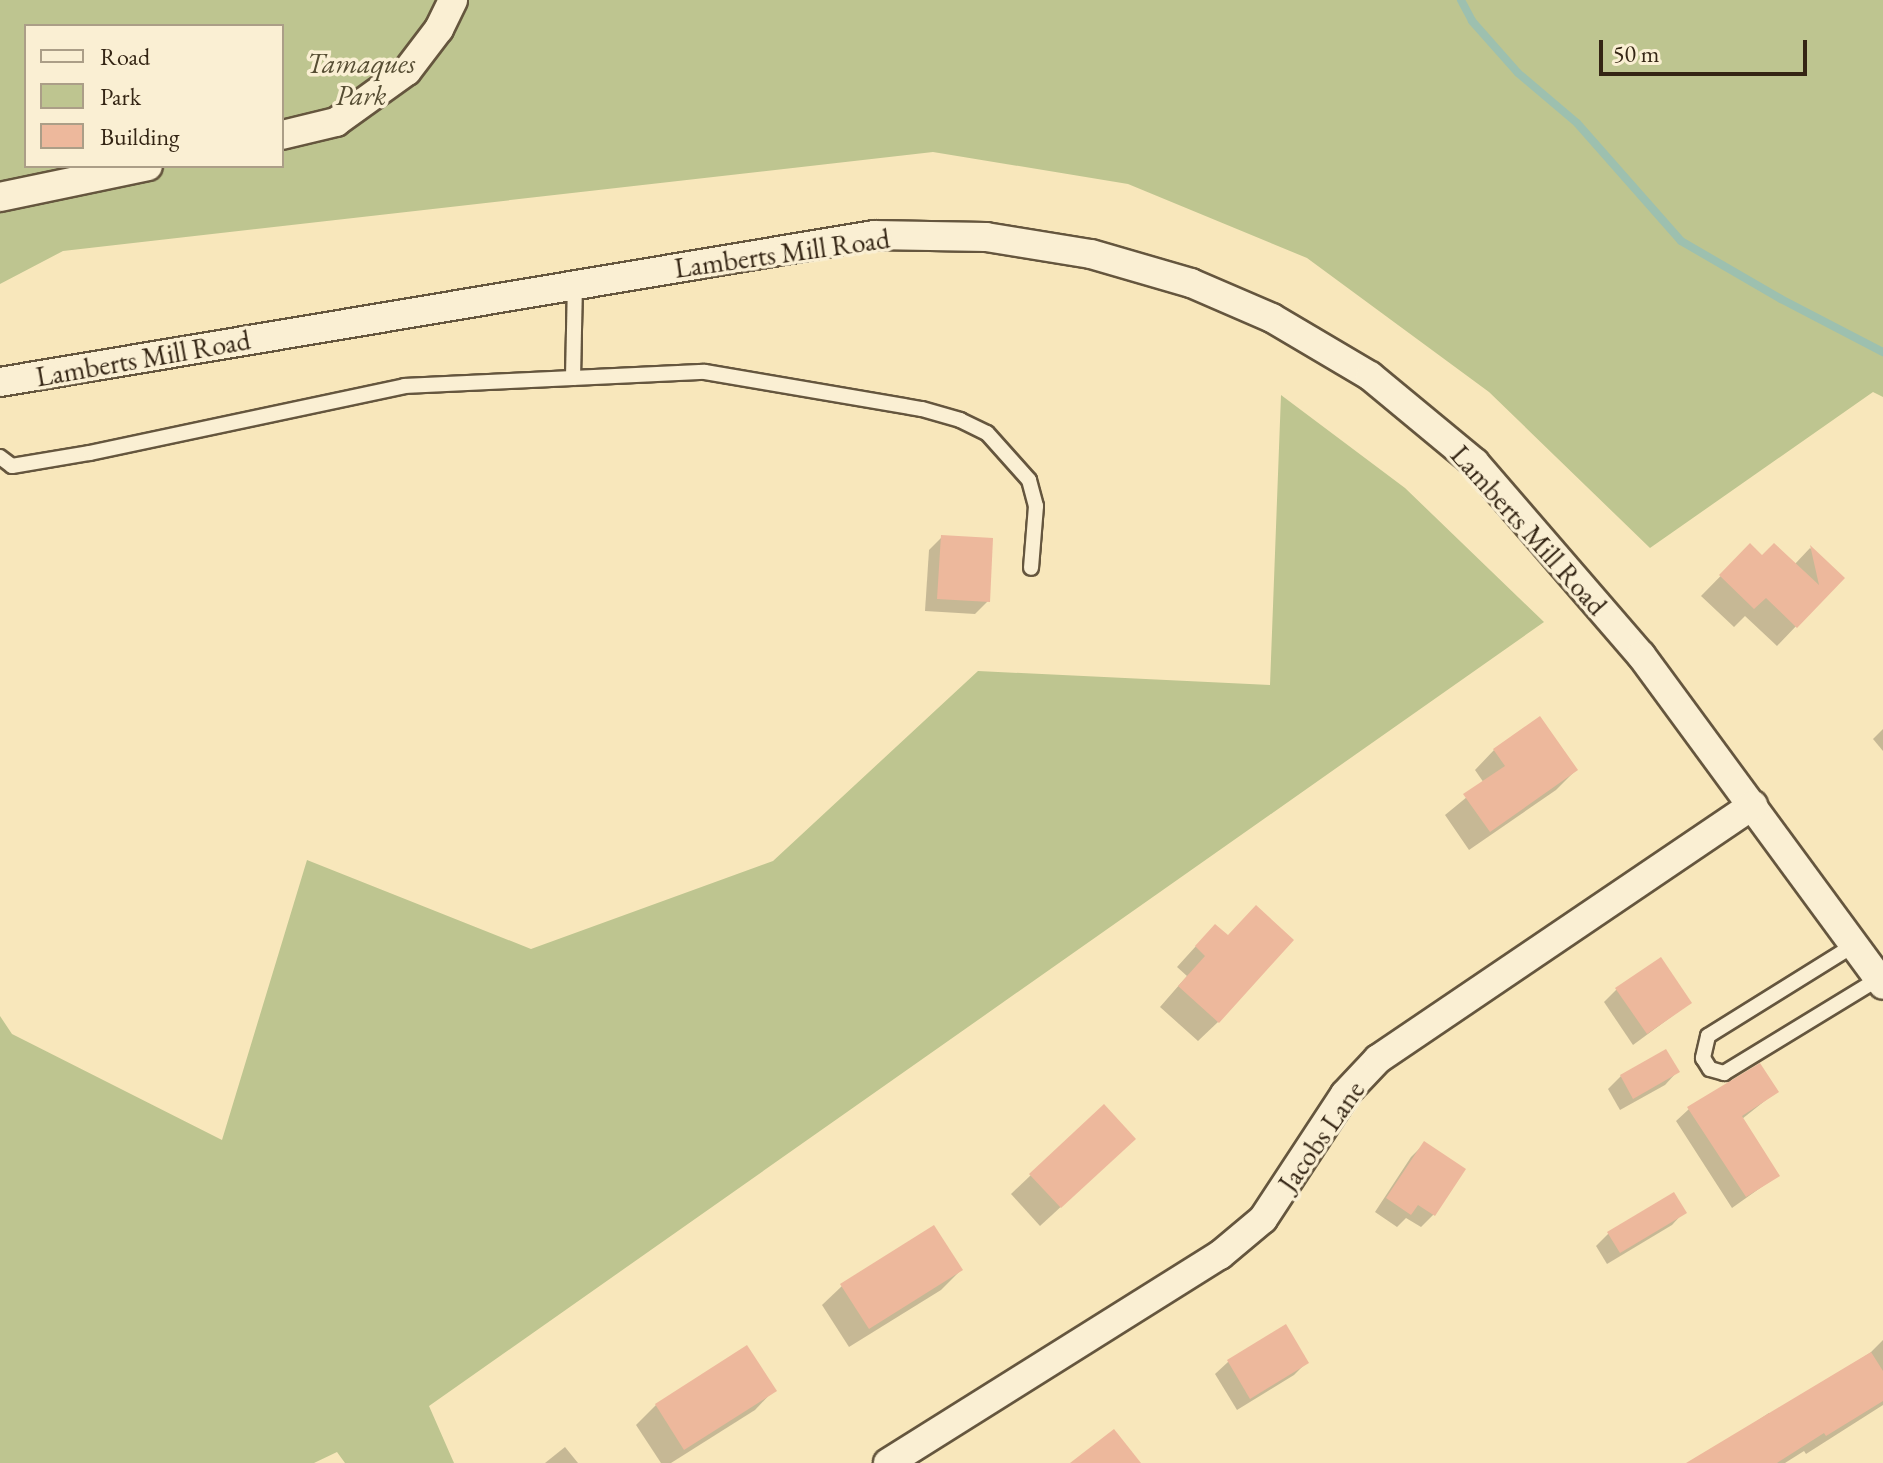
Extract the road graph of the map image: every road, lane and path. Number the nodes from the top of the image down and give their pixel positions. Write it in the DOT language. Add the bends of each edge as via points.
graph roads {
  1 [pos="453,0"];
  2 [pos="284,135"];
  3 [pos="138,168"];
  4 [pos="0,197"];
  5 [pos="575,286"];
  6 [pos="573,378"];
  7 [pos="0,382"];
  8 [pos="0,457"];
  9 [pos="1031,568"];
  10 [pos="1753,805"];
  11 [pos="1854,945"];
  12 [pos="1881,982"];
  13 [pos="888,1463"];
  1 -- 2 [label="street" via="439,29 407,71 336,122"];
  3 -- 4 [label="street"];
  5 -- 6 [label="lane"];
  5 -- 7 [label="street, Lamberts Mill Road"];
  5 -- 10 [label="street, Lamberts Mill Road" via="874,235 986,237 1091,254 1191,283 1272,318 1370,376 1475,463 1641,655"];
  6 -- 8 [label="lane" via="404,386 90,453 12,466"];
  6 -- 9 [label="lane" via="705,372 960,420 987,433 1029,480 1036,506"];
  10 -- 11 [label="street, Lamberts Mill Road"];
  10 -- 13 [label="street, Jacobs Lane" via="1378,1059 1345,1094 1263,1219 1220,1255"];
  11 -- 12 [label="street, Lamberts Mill Road"];
  11 -- 12 [label="lane" via="1708,1036 1703,1058 1710,1069 1724,1073"];
}
